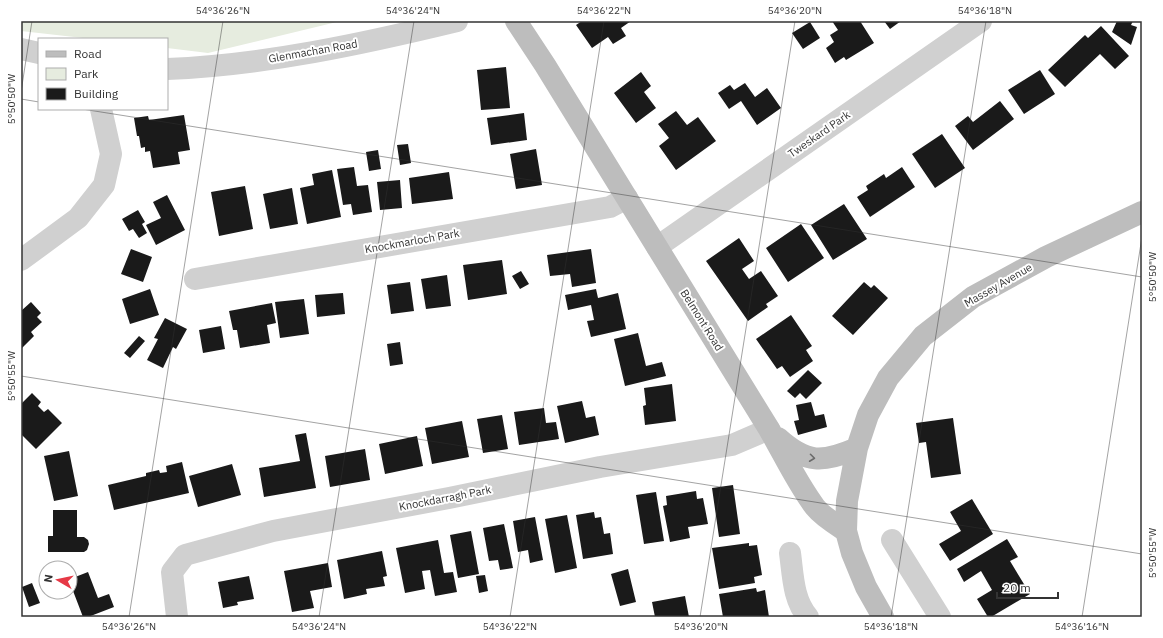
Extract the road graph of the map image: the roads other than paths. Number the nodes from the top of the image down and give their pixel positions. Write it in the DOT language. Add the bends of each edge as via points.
graph roads {
  1 [pos="457,21"];
  2 [pos="516,21"];
  3 [pos="981,21"];
  4 [pos="21,49"];
  5 [pos="38,53"];
  6 [pos="168,69"];
  7 [pos="102,110"];
  8 [pos="627,198"];
  9 [pos="1142,212"];
  10 [pos="657,247"];
  11 [pos="21,260"];
  12 [pos="195,279"];
  13 [pos="769,429"];
  14 [pos="857,448"];
  15 [pos="846,531"];
  16 [pos="892,540"];
  17 [pos="790,553"];
  18 [pos="177,617"];
  19 [pos="808,617"];
  20 [pos="883,617"];
  21 [pos="940,617"];
  1 -- 6 [label="street, Glenmachan Road" via="380,40 286,57"];
  2 -- 8 [label="main road, Belmont Road"];
  3 -- 10 [label="street, Tweskard Park"];
  4 -- 5 [label="street"];
  7 -- 11 [label="street" via="111,154 104,185 78,218"];
  8 -- 10 [label="main road, Belmont Road"];
  8 -- 12 [label="street, Knockmarloch Park" via="610,207"];
  9 -- 14 [label="main road, Massey Avenue" via="1046,257 973,297 923,336 888,378 868,416"];
  10 -- 13 [label="main road, Belmont Road"];
  13 -- 14 [label="main road, one-way" via="790,449 811,459 839,456"];
  13 -- 15 [label="main road, Belmont Road" via="815,507"];
  13 -- 18 [label="street, Knockdarragh Park" via="732,445 600,467 273,531 185,554 172,572"];
  14 -- 15 [label="main road, Massey Avenue" via="847,501"];
  15 -- 20 [label="main road" via="866,587"];
  16 -- 21 [label="street"];
  17 -- 19 [label="street" via="799,604"];
}
